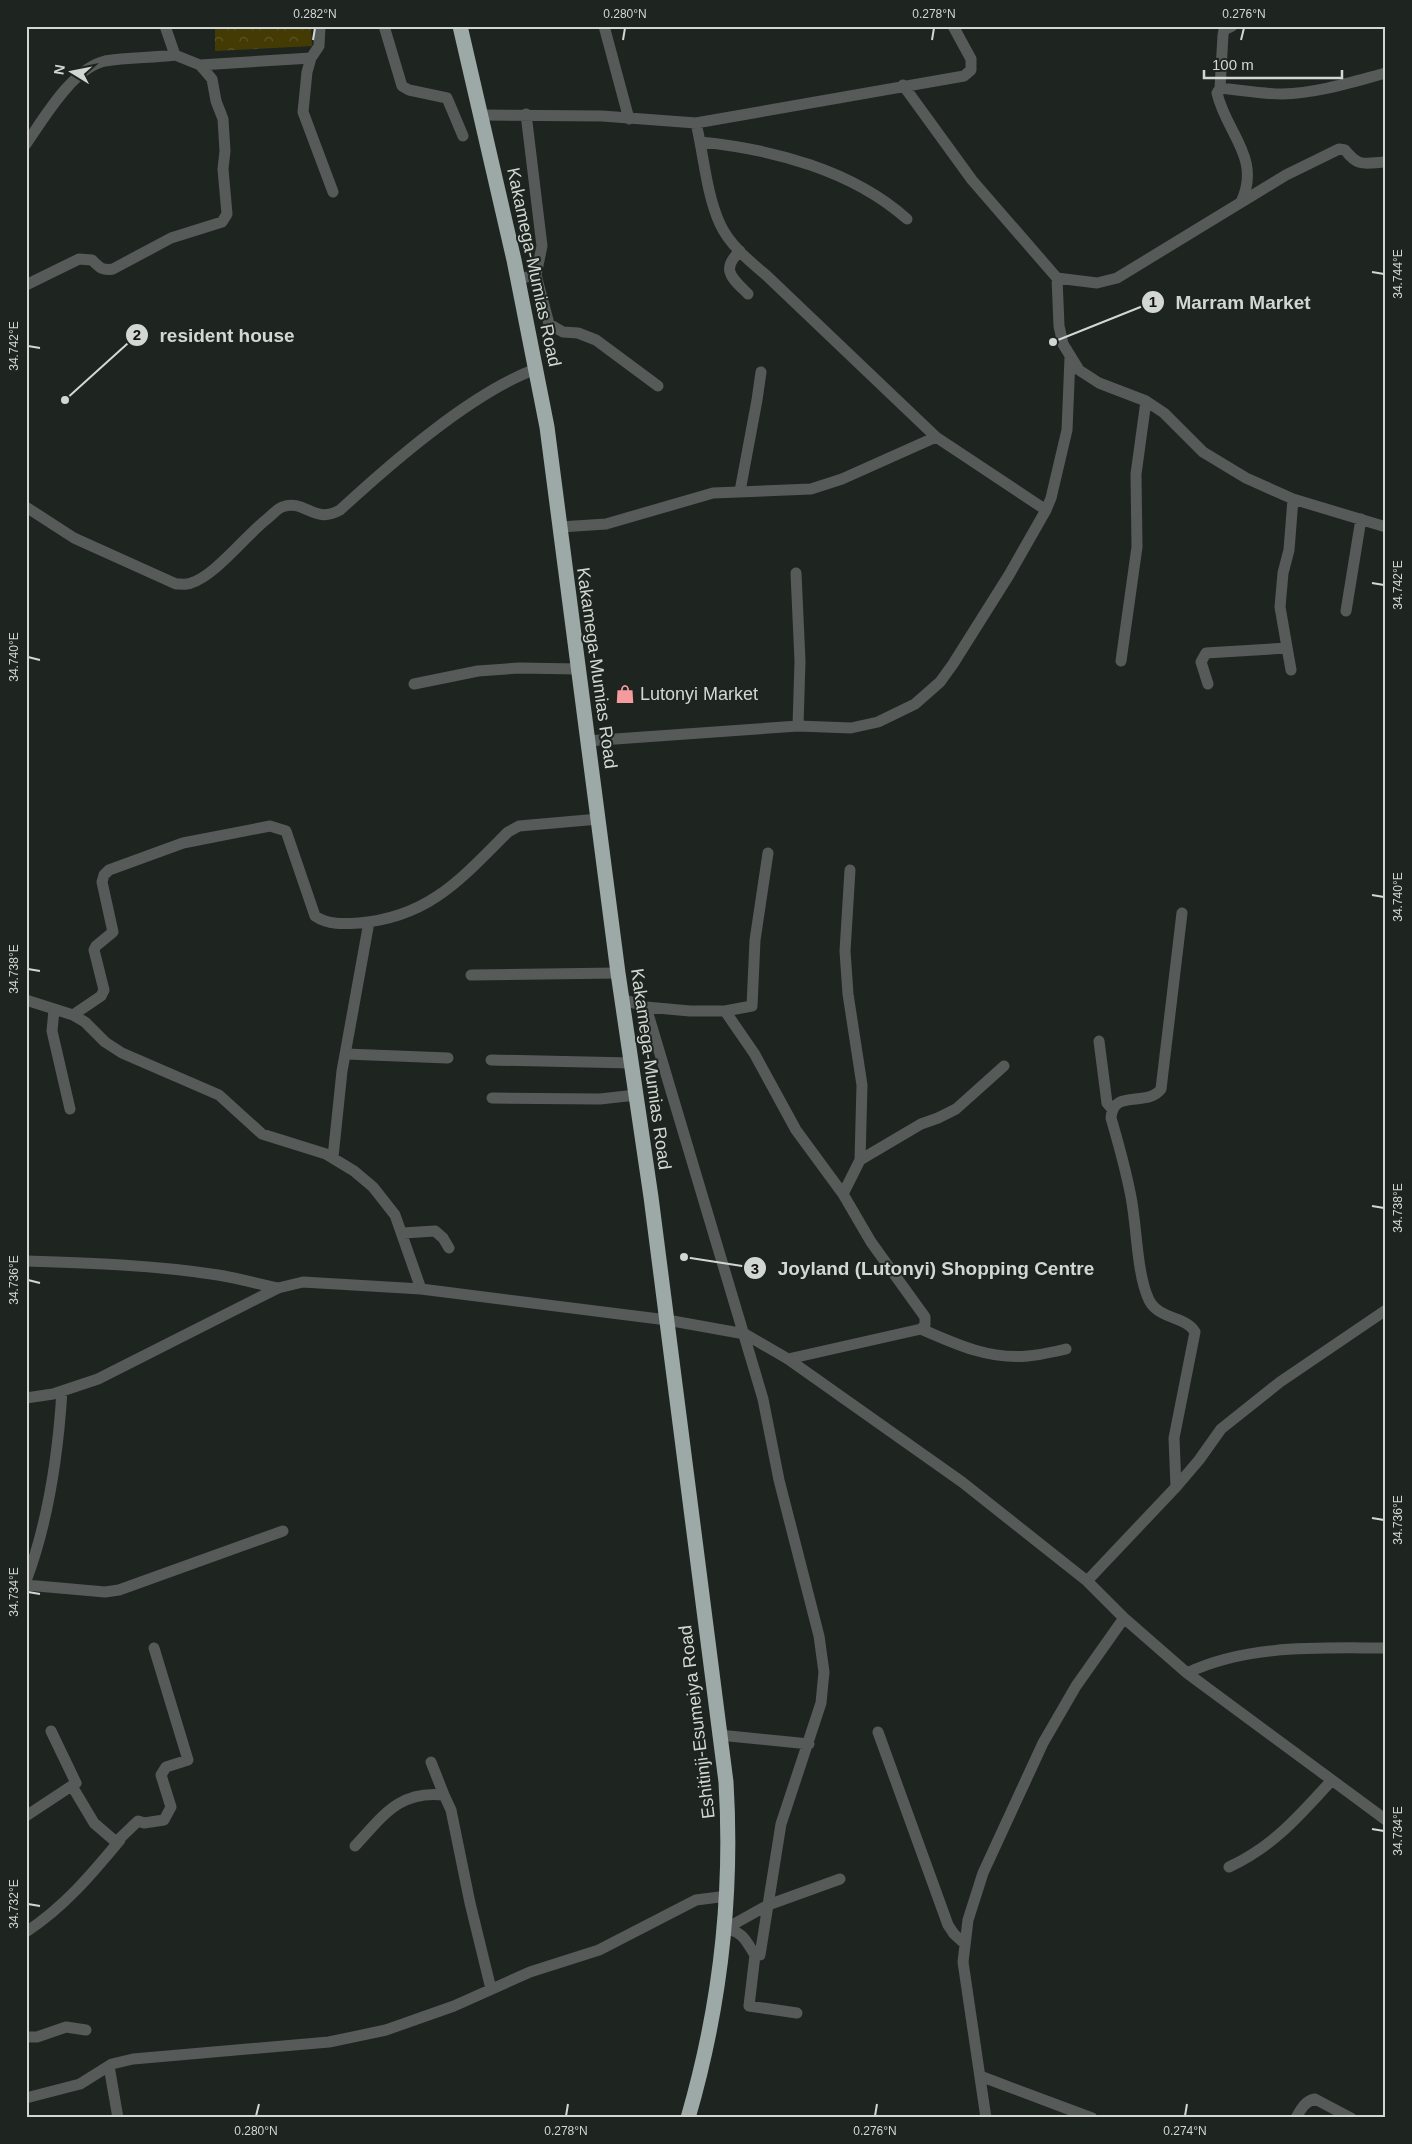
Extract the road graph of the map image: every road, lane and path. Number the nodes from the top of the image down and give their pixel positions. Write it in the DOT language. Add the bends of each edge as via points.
graph roads {
  1 [pos="165,26"];
  2 [pos="320,26"];
  3 [pos="384,26"];
  4 [pos="460,26"];
  5 [pos="604,26"];
  6 [pos="953,26"];
  7 [pos="1232,26"];
  8 [pos="175,55"];
  9 [pos="311,58"];
  10 [pos="200,65"];
  11 [pos="1386,72"];
  12 [pos="903,85"];
  13 [pos="1220,88"];
  14 [pos="526,114"];
  15 [pos="482,115"];
  16 [pos="629,119"];
  17 [pos="696,123"];
  18 [pos="463,136"];
  19 [pos="700,142"];
  20 [pos="26,144"];
  21 [pos="1386,162"];
  22 [pos="332,192"];
  23 [pos="1241,202"];
  24 [pos="907,219"];
  25 [pos="740,251"];
  26 [pos="536,275"];
  27 [pos="1057,278"];
  28 [pos="518,279"];
  29 [pos="26,285"];
  30 [pos="748,294"];
  31 [pos="1070,358"];
  32 [pos="536,369"];
  33 [pos="760,372"];
  34 [pos="658,386"];
  35 [pos="1146,401"];
  36 [pos="936,437"];
  37 [pos="740,491"];
  38 [pos="1293,499"];
  39 [pos="26,507"];
  40 [pos="1046,510"];
  41 [pos="1360,519"];
  42 [pos="560,527"];
  43 [pos="1386,527"];
  44 [pos="796,573"];
  45 [pos="1346,611"];
  46 [pos="1288,648"];
  47 [pos="1121,661"];
  48 [pos="578,669"];
  49 [pos="1291,670"];
  50 [pos="414,684"];
  51 [pos="1208,684"];
  52 [pos="798,726"];
  53 [pos="587,742"];
  54 [pos="599,819"];
  55 [pos="768,853"];
  56 [pos="850,870"];
  57 [pos="1182,913"];
  58 [pos="369,922"];
  59 [pos="618,973"];
  60 [pos="471,975"];
  61 [pos="622,999"];
  62 [pos="26,1000"];
  63 [pos="646,1007"];
  64 [pos="54,1010"];
  65 [pos="725,1011"];
  66 [pos="73,1016"];
  67 [pos="1099,1041"];
  68 [pos="346,1054"];
  69 [pos="448,1058"];
  70 [pos="491,1060"];
  71 [pos="631,1063"];
  72 [pos="1004,1066"];
  73 [pos="636,1095"];
  74 [pos="492,1098"];
  75 [pos="70,1109"];
  76 [pos="1112,1109"];
  77 [pos="333,1157"];
  78 [pos="860,1160"];
  79 [pos="844,1194"];
  80 [pos="402,1233"];
  81 [pos="449,1248"];
  82 [pos="26,1262"];
  83 [pos="278,1288"];
  84 [pos="420,1289"];
  85 [pos="1386,1310"];
  86 [pos="667,1320"];
  87 [pos="921,1329"];
  88 [pos="745,1334"];
  89 [pos="1066,1349"];
  90 [pos="788,1360"];
  91 [pos="62,1391"];
  92 [pos="26,1398"];
  93 [pos="1176,1487"];
  94 [pos="284,1531"];
  95 [pos="26,1581"];
  96 [pos="1087,1581"];
  97 [pos="26,1585"];
  98 [pos="1124,1618"];
  99 [pos="154,1648"];
  100 [pos="1386,1648"];
  101 [pos="1187,1673"];
  102 [pos="51,1731"];
  103 [pos="878,1732"];
  104 [pos="719,1736"];
  105 [pos="809,1744"];
  106 [pos="431,1762"];
  107 [pos="1332,1780"];
  108 [pos="72,1786"];
  109 [pos="444,1795"];
  110 [pos="26,1816"];
  111 [pos="1386,1820"];
  112 [pos="120,1840"];
  113 [pos="354,1846"];
  114 [pos="1229,1868"];
  115 [pos="840,1879"];
  116 [pos="727,1896"];
  117 [pos="768,1905"];
  118 [pos="724,1929"];
  119 [pos="26,1932"];
  120 [pos="965,1944"];
  121 [pos="755,1955"];
  122 [pos="492,1989"];
  123 [pos="797,2013"];
  124 [pos="86,2030"];
  125 [pos="26,2037"];
  126 [pos="110,2066"];
  127 [pos="980,2076"];
  128 [pos="26,2098"];
  129 [pos="118,2118"];
  130 [pos="688,2118"];
  131 [pos="986,2118"];
  132 [pos="1092,2118"];
  133 [pos="1296,2118"];
  134 [pos="1351,2118"];
  1 -- 8 [label="street"];
  2 -- 9 [label="street" via="319,46"];
  3 -- 18 [label="street" via="402,86 448,98"];
  4 -- 15 [label="highway, Kakamega-Mumias Road"];
  5 -- 16 [label="street"];
  6 -- 12 [label="street" via="972,62 969,74"];
  7 -- 13 [label="street" via="1224,30 1223,35"];
  8 -- 10 [label="street"];
  8 -- 20 [label="street" via="105,61 91,66 60,97"];
  9 -- 10 [label="street"];
  9 -- 22 [label="street" via="303,112"];
  10 -- 29 [label="street" via="212,79 223,119 227,214 222,222 171,238 113,269 100,269 92,260 78,259"];
  11 -- 13 [label="street" via="1332,87 1294,93"];
  12 -- 17 [label="street"];
  12 -- 27 [label="street" via="972,180"];
  13 -- 23 [label="street" via="1218,95 1247,162 1248,181"];
  14 -- 15 [label="street"];
  14 -- 16 [label="street"];
  14 -- 26 [label="street" via="542,246"];
  15 -- 28 [label="highway, Kakamega-Mumias Road"];
  16 -- 17 [label="street"];
  17 -- 19 [label="street"];
  19 -- 24 [label="street" via="737,145 839,176 893,206"];
  19 -- 25 [label="street" via="708,186 720,225"];
  21 -- 23 [label="street" via="1359,164 1345,150 1339,149"];
  23 -- 27 [label="street" via="1117,278 1097,283"];
  25 -- 30 [label="street" via="730,260 729,268"];
  25 -- 36 [label="street"];
  26 -- 28 [label="street"];
  26 -- 34 [label="street" via="549,324 563,332 578,333 596,340"];
  27 -- 31 [label="street" via="1058,326"];
  28 -- 32 [label="highway, Kakamega-Mumias Road"];
  31 -- 35 [label="street" via="1089,378"];
  31 -- 40 [label="street" via="1067,430"];
  32 -- 39 [label="street" via="484,396 457,415 329,516 320,516 293,505 281,507 213,570 191,584 176,584 74,538"];
  32 -- 42 [label="highway, Kakamega-Mumias Road"];
  33 -- 37 [label="street"];
  35 -- 38 [label="street" via="1223,466"];
  35 -- 47 [label="street" via="1136,474 1137,547"];
  36 -- 37 [label="street" via="842,479 811,489"];
  36 -- 40 [label="street"];
  37 -- 42 [label="street" via="699,496 606,524"];
  38 -- 41 [label="street"];
  38 -- 46 [label="street" via="1280,607"];
  40 -- 52 [label="street" via="953,664 940,682 915,704 878,722 851,728"];
  41 -- 43 [label="street"];
  41 -- 45 [label="street"];
  42 -- 48 [label="highway, Kakamega-Mumias Road"];
  44 -- 52 [label="street" via="800,661"];
  46 -- 49 [label="street"];
  46 -- 51 [label="street" via="1206,653 1201,662"];
  48 -- 50 [label="street" via="478,671"];
  48 -- 53 [label="highway, Kakamega-Mumias Road"];
  52 -- 53 [label="street"];
  53 -- 54 [label="highway, Kakamega-Mumias Road"];
  54 -- 58 [label="street" via="519,826 508,832 444,893 409,913"];
  54 -- 59 [label="highway, Kakamega-Mumias Road"];
  55 -- 65 [label="street" via="754,940 752,1006"];
  56 -- 78 [label="street" via="844,951 862,1085"];
  57 -- 76 [label="street" via="1161,1089 1150,1098 1121,1100"];
  58 -- 66 [label="street" via="336,924 314,916 291,842 281,828 270,826 183,843 109,870 104,875 102,882 113,930 96,946 94,955 104,990 101,996"];
  58 -- 68 [label="street"];
  59 -- 60 [label="street"];
  59 -- 61 [label="highway, Kakamega-Mumias Road"];
  61 -- 63 [label="street"];
  61 -- 71 [label="highway, Kakamega-Mumias Road"];
  62 -- 64 [label="street"];
  63 -- 65 [label="street"];
  63 -- 88 [label="street"];
  64 -- 66 [label="street"];
  64 -- 75 [label="street" via="52,1031"];
  65 -- 79 [label="street" via="754,1053 796,1130"];
  66 -- 77 [label="street" via="122,1053 219,1095 262,1134"];
  67 -- 76 [label="street" via="1107,1103"];
  68 -- 69 [label="street"];
  68 -- 77 [label="street"];
  70 -- 71 [label="street"];
  71 -- 73 [label="highway, Kakamega-Mumias Road"];
  72 -- 78 [label="street" via="956,1109 921,1124"];
  73 -- 74 [label="street" via="592,1099"];
  73 -- 86 [label="highway, Kakamega-Mumias Road"];
  76 -- 93 [label="street" via="1111,1118 1131,1192 1137,1246 1148,1296 1156,1310 1188,1324 1195,1332 1174,1438"];
  77 -- 80 [label="street" via="379,1193 396,1216"];
  78 -- 79 [label="street"];
  79 -- 87 [label="street" via="871,1242 924,1312 925,1326"];
  80 -- 81 [label="street" via="435,1231"];
  80 -- 84 [label="street"];
  82 -- 83 [label="street" via="180,1270"];
  83 -- 84 [label="street" via="303,1282"];
  83 -- 91 [label="street" via="98,1379"];
  84 -- 86 [label="street"];
  85 -- 93 [label="street" via="1280,1382 1222,1429"];
  86 -- 88 [label="street"];
  86 -- 104 [label="highway, Eshitinji-Esumeiya Road"];
  87 -- 89 [label="street" via="974,1350 1002,1356 1028,1356"];
  87 -- 90 [label="street"];
  88 -- 90 [label="street"];
  88 -- 105 [label="street" via="819,1636 824,1672 821,1703"];
  90 -- 96 [label="street" via="962,1482"];
  91 -- 92 [label="street"];
  91 -- 95 [label="street" via="52,1489 40,1544"];
  93 -- 96 [label="street"];
  94 -- 97 [label="street" via="119,1590 105,1592"];
  96 -- 98 [label="street"];
  98 -- 101 [label="street"];
  98 -- 120 [label="street" via="1076,1686 1043,1743 983,1873 968,1920"];
  99 -- 112 [label="street" via="188,1760 166,1767 161,1775 171,1808 164,1820 138,1821"];
  100 -- 101 [label="street" via="1291,1648 1212,1661"];
  101 -- 107 [label="street"];
  102 -- 108 [label="street" via="76,1783"];
  103 -- 120 [label="street" via="948,1925"];
  104 -- 105 [label="street"];
  104 -- 116 [label="highway, Eshitinji-Esumeiya Road" via="729,1830"];
  105 -- 117 [label="street" via="781,1824"];
  106 -- 109 [label="street"];
  107 -- 111 [label="street"];
  107 -- 114 [label="street" via="1289,1826 1256,1855"];
  108 -- 110 [label="street"];
  108 -- 112 [label="street" via="94,1823 116,1842"];
  109 -- 113 [label="street" via="426,1793 408,1798 386,1812"];
  109 -- 122 [label="street" via="451,1810"];
  112 -- 119 [label="street" via="80,1888 49,1917"];
  115 -- 117 [label="street"];
  116 -- 118 [label="highway, Eshitinji-Esumeiya Road"];
  116 -- 122 [label="street" via="696,1900 599,1950 530,1972"];
  117 -- 118 [label="street"];
  117 -- 121 [label="street" via="761,1952"];
  118 -- 121 [label="street" via="736,1930"];
  118 -- 130 [label="highway, Eshitinji-Esumeiya Road" via="709,2033"];
  120 -- 127 [label="street" via="963,1962"];
  121 -- 123 [label="street" via="748,2006"];
  122 -- 126 [label="street" via="386,2030 329,2042 162,2054"];
  124 -- 125 [label="street" via="66,2028"];
  126 -- 128 [label="street" via="80,2084"];
  126 -- 129 [label="street"];
  127 -- 131 [label="street"];
  127 -- 132 [label="street"];
  133 -- 134 [label="street" via="1303,2106 1315,2099"];
}
